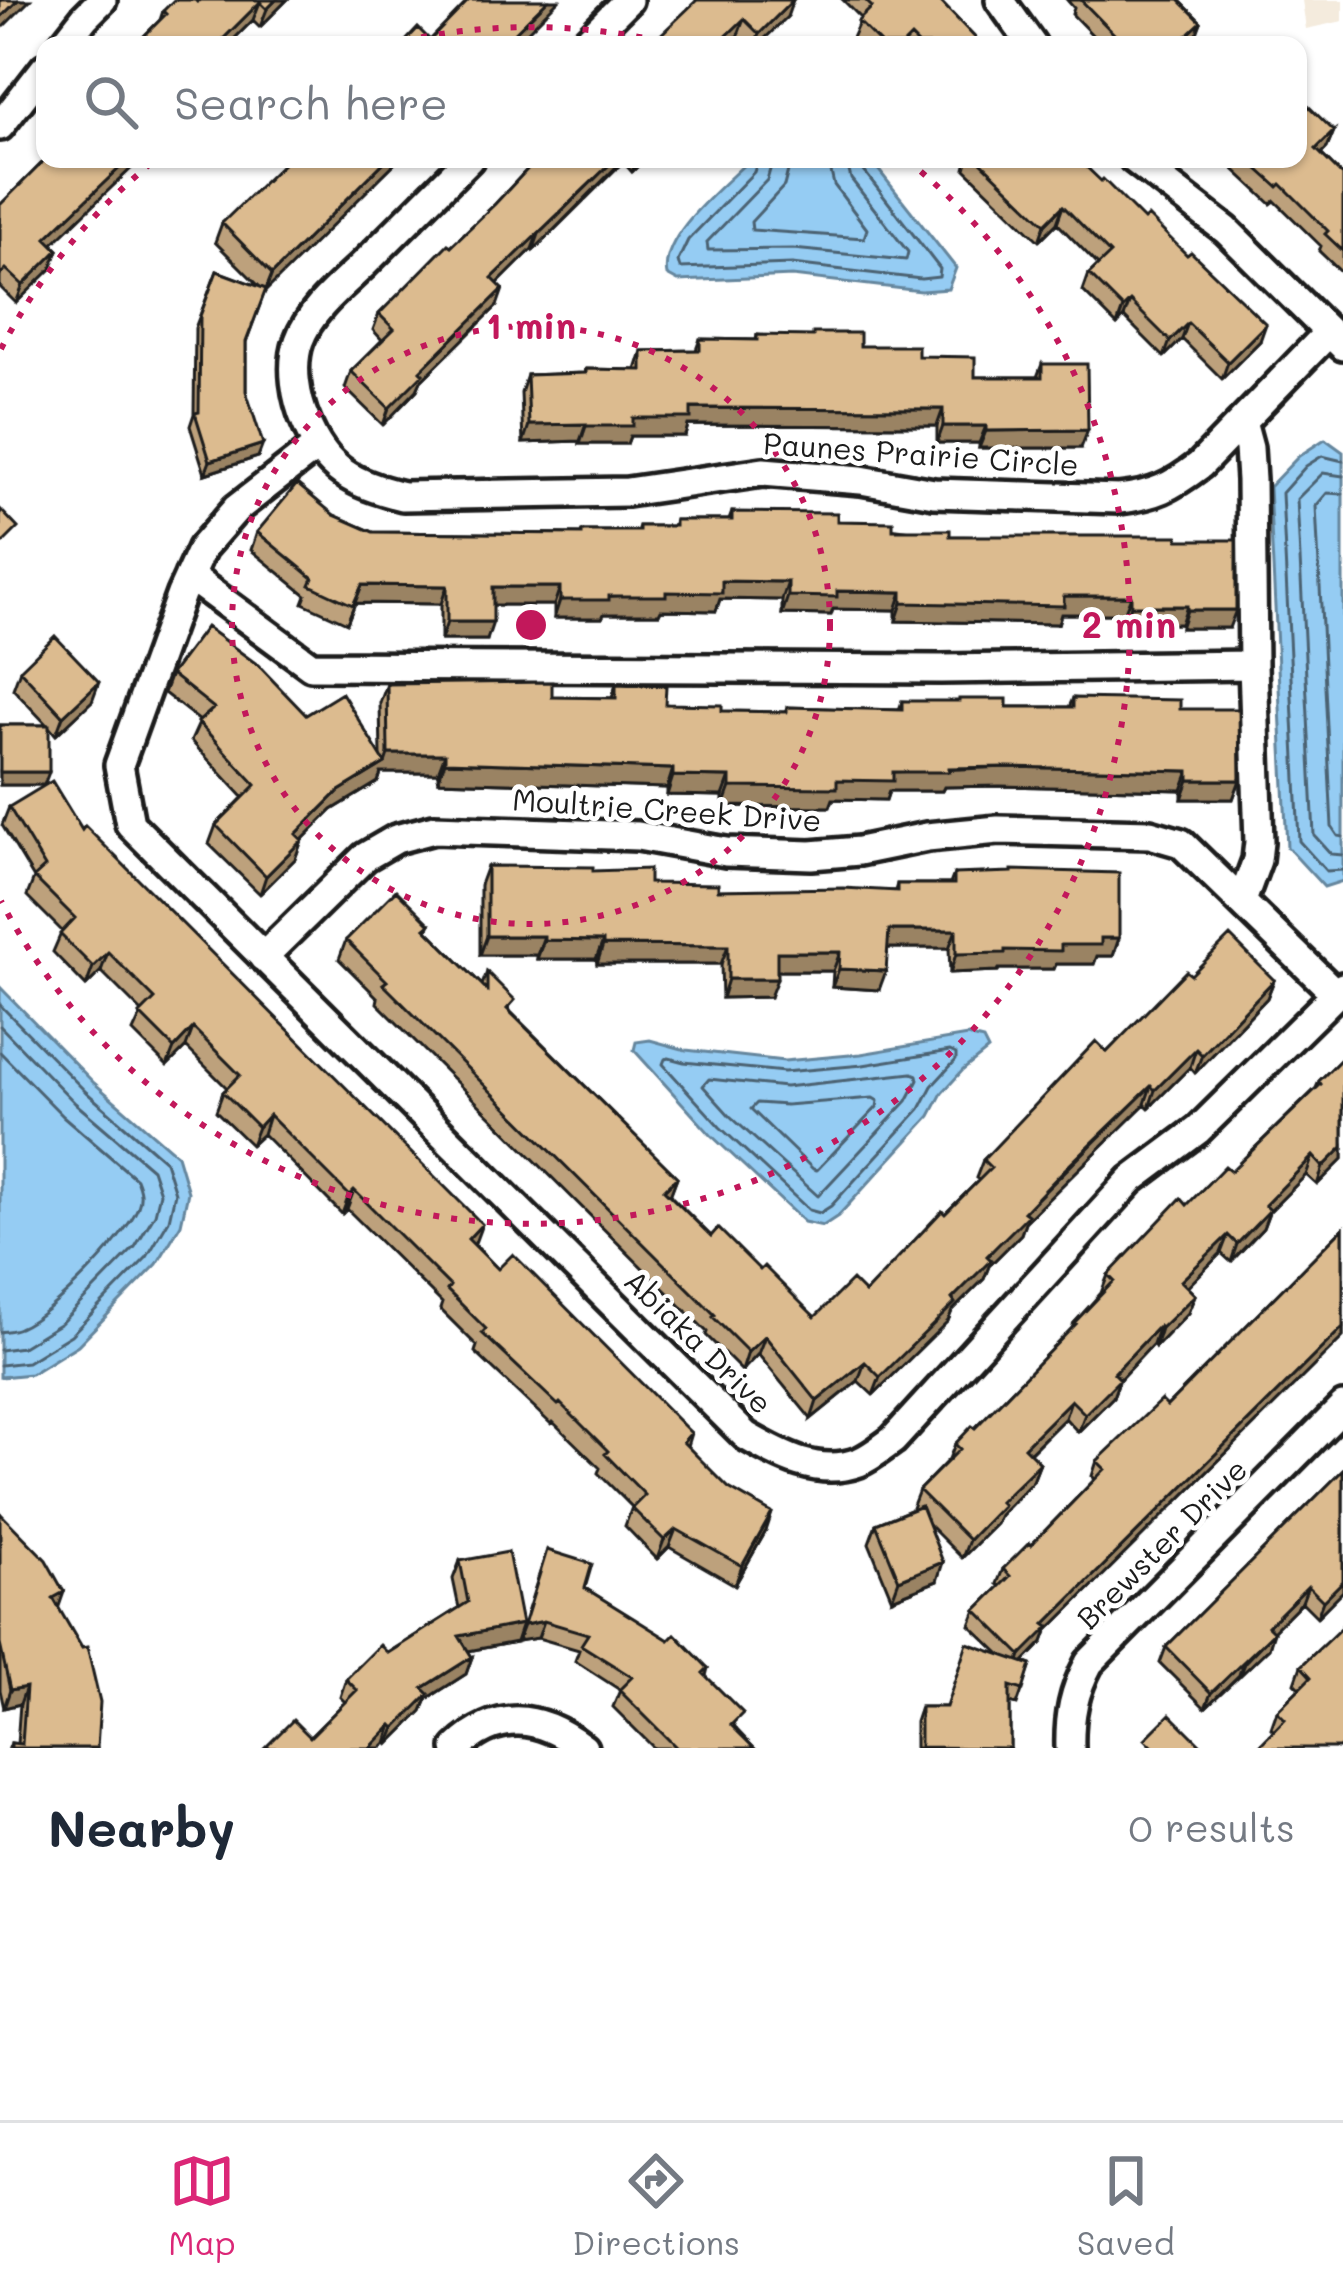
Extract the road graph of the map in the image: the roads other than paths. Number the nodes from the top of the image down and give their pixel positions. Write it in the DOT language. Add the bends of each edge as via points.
graph roads {
  1 [pos="102,0"];
  2 [pos="628,0"];
  3 [pos="1000,0"];
  4 [pos="71,36"];
  5 [pos="592,36"];
  6 [pos="1026,36"];
  7 [pos="36,80"];
  8 [pos="0,126"];
  9 [pos="460,168"];
  10 [pos="1147,168"];
  11 [pos="1336,339"];
  12 [pos="1242,422"];
  13 [pos="316,447"];
  14 [pos="189,576"];
  15 [pos="1253,665"];
  16 [pos="1242,901"];
  17 [pos="263,957"];
  18 [pos="1340,991"];
  19 [pos="1343,1407"];
  20 [pos="457,1748"];
  21 [pos="583,1748"];
  22 [pos="1070,1748"];
  1 -- 4 [label="street"];
  2 -- 5 [label="street"];
  3 -- 6 [label="street"];
  7 -- 8 [label="street"];
  9 -- 13 [label="street" via="317,310 298,341 298,403"];
  10 -- 11 [label="street, Paunes Prairie Circle" via="1226,230"];
  11 -- 12 [label="street, Paunes Prairie Circle"];
  12 -- 13 [label="street, Paunes Prairie Circle" via="1176,483 1119,499 934,493 763,472 627,492 403,496 368,488"];
  12 -- 15 [label="street" via="1250,448"];
  13 -- 14 [label="street" via="220,524"];
  14 -- 15 [label="street" via="311,666"];
  14 -- 17 [label="street, Abiaka Drive" via="119,765 130,824"];
  15 -- 16 [label="street" via="1259,842"];
  16 -- 17 [label="street, Moultrie Creek Drive" via="1181,843 1150,834 998,830 811,855 726,852 638,836 434,829 365,857"];
  16 -- 18 [label="street, Moultrie Creek Drive"];
  17 -- 18 [label="street, Abiaka Drive" via="746,1436 823,1468 860,1461 893,1440 1131,1180 1198,1130"];
  19 -- 22 [label="street, Brewster Drive" via="1090,1663 1077,1685"];
  20 -- 21 [label="street" via="474,1732 516,1719 550,1726"];
}
